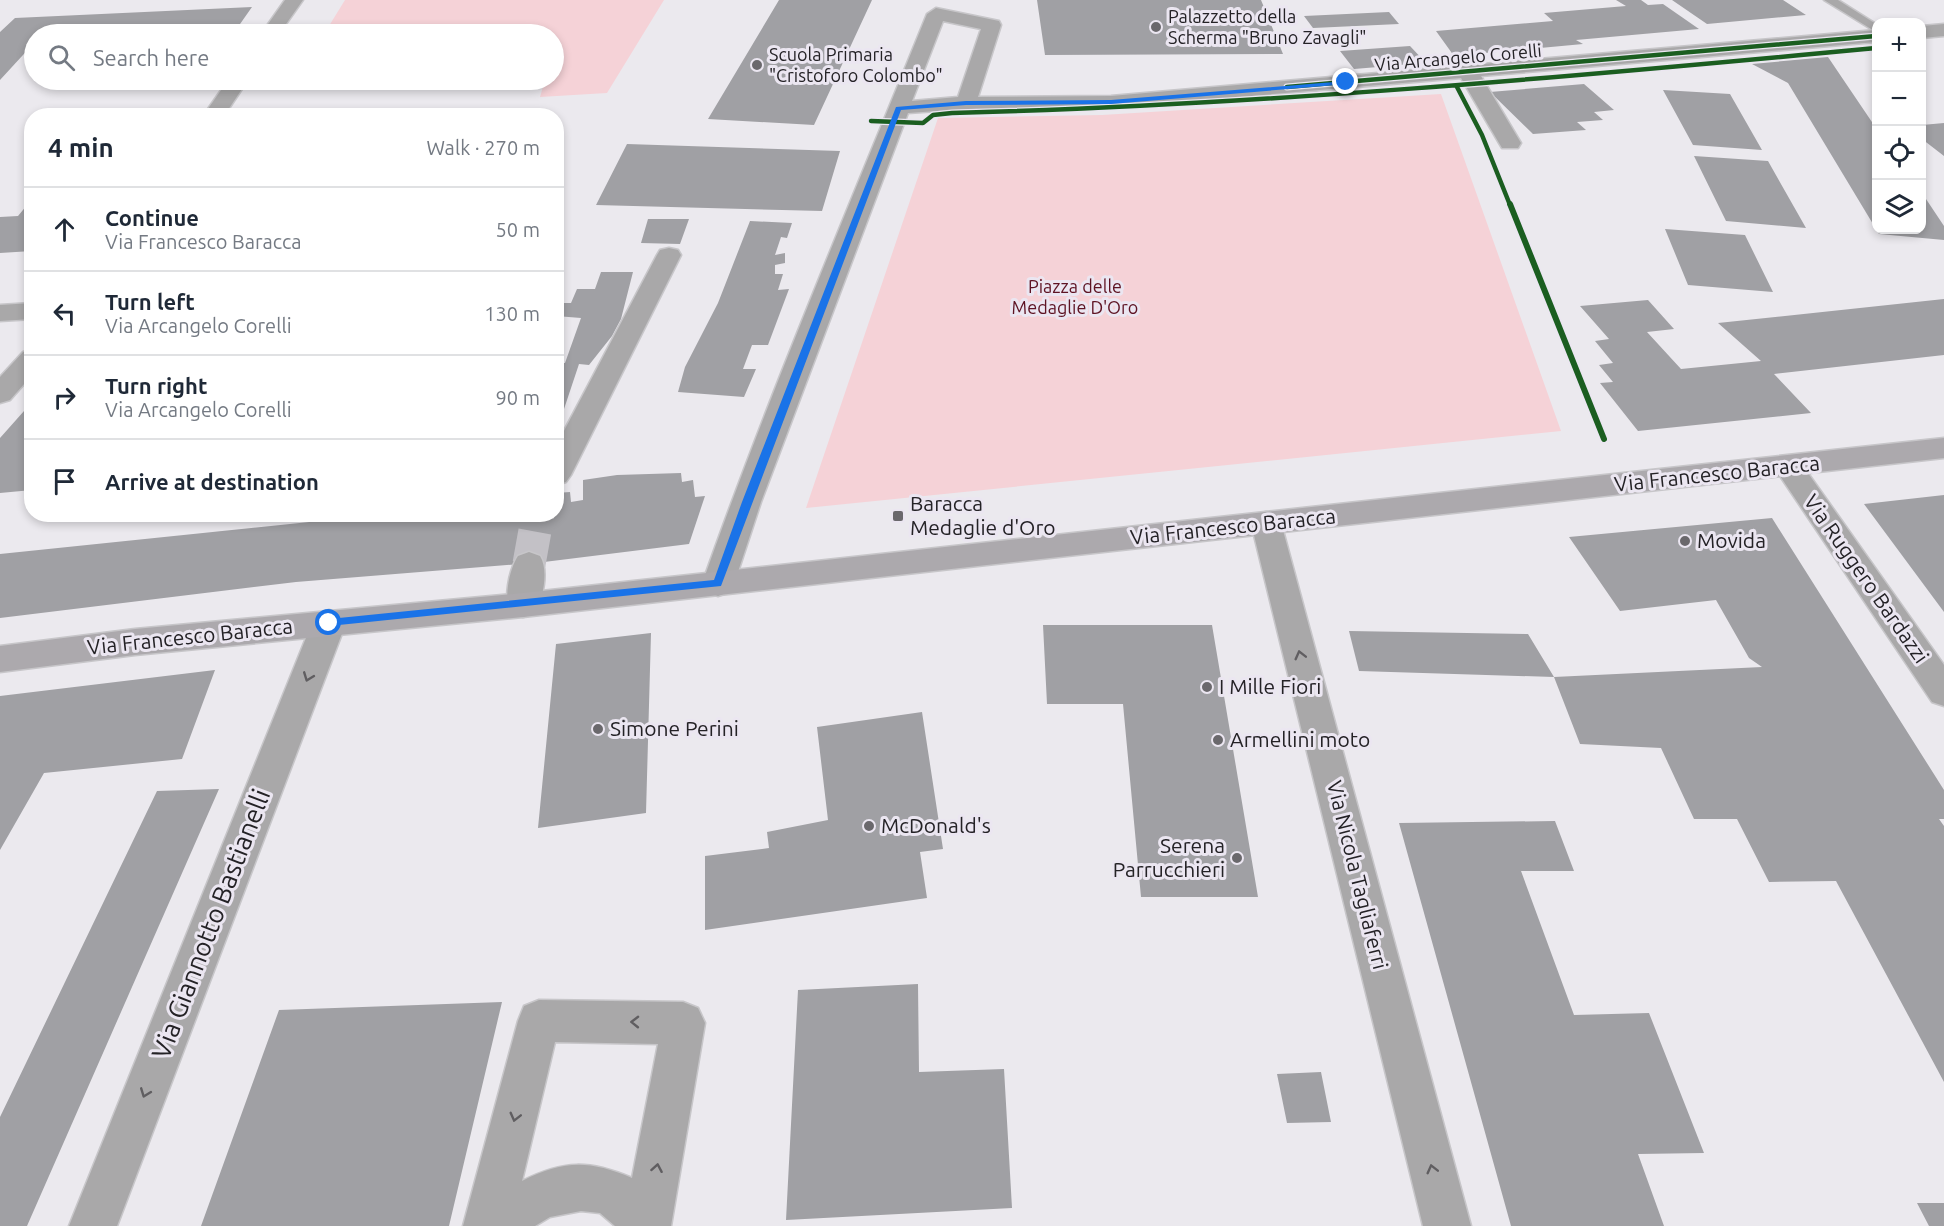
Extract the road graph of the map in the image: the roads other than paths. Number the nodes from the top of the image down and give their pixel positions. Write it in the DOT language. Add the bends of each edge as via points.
graph roads {
  1 [pos="294,0"];
  2 [pos="1830,0"];
  3 [pos="277,24"];
  4 [pos="1872,26"];
  5 [pos="1944,30"];
  6 [pos="1926,32"];
  7 [pos="1872,36"];
  8 [pos="1467,72"];
  9 [pos="231,90"];
  10 [pos="966,103"];
  11 [pos="219,108"];
  12 [pos="898,108"];
  13 [pos="1510,143"];
  14 [pos="669,255"];
  15 [pos="24,312"];
  16 [pos="0,313"];
  17 [pos="24,367"];
  18 [pos="0,394"];
  19 [pos="1944,448"];
  20 [pos="564,459"];
  21 [pos="1788,466"];
  22 [pos="1266,524"];
  23 [pos="529,564"];
  24 [pos="718,584"];
  25 [pos="523,605"];
  26 [pos="329,623"];
  27 [pos="0,658"];
  28 [pos="1944,692"];
  29 [pos="93,1226"];
  30 [pos="487,1226"];
  31 [pos="500,1226"];
  32 [pos="642,1226"];
  33 [pos="647,1226"];
  34 [pos="1447,1226"];
  1 -- 3 [label="street"];
  2 -- 4 [label="lane"];
  5 -- 6 [label="street"];
  7 -- 8 [label="street, Via Arcangelo Corelli"];
  8 -- 10 [label="street, Via Arcangelo Corelli" via="1111,102"];
  8 -- 13 [label="street, Via Arcangelo Corelli"];
  9 -- 11 [label="street"];
  10 -- 12 [label="street, Via Arcangelo Corelli"];
  10 -- 12 [label="street" via="992,25 936,14"];
  12 -- 24 [label="street"];
  14 -- 20 [label="street"];
  15 -- 16 [label="street"];
  17 -- 18 [label="street"];
  19 -- 21 [label="main road, Via Francesco Baracca"];
  21 -- 22 [label="main road, Via Francesco Baracca"];
  21 -- 28 [label="street, Via Ruggero Bardazzi"];
  22 -- 24 [label="main road, Via Francesco Baracca"];
  34 -- 22 [label="street, Via Nicola Tagliaferri, one-way"];
  23 -- 25 [label="street"];
  24 -- 25 [label="main road, Via Francesco Baracca"];
  25 -- 26 [label="main road, Via Francesco Baracca"];
  26 -- 27 [label="main road, Via Francesco Baracca"];
  26 -- 29 [label="street, Via Giannotto Bastianelli, one-way"];
  33 -- 30 [label="street, one-way" via="682,1023 539,1021"];
  31 -- 32 [label="street" via="535,1197 569,1187 601,1189 628,1204"];
}
